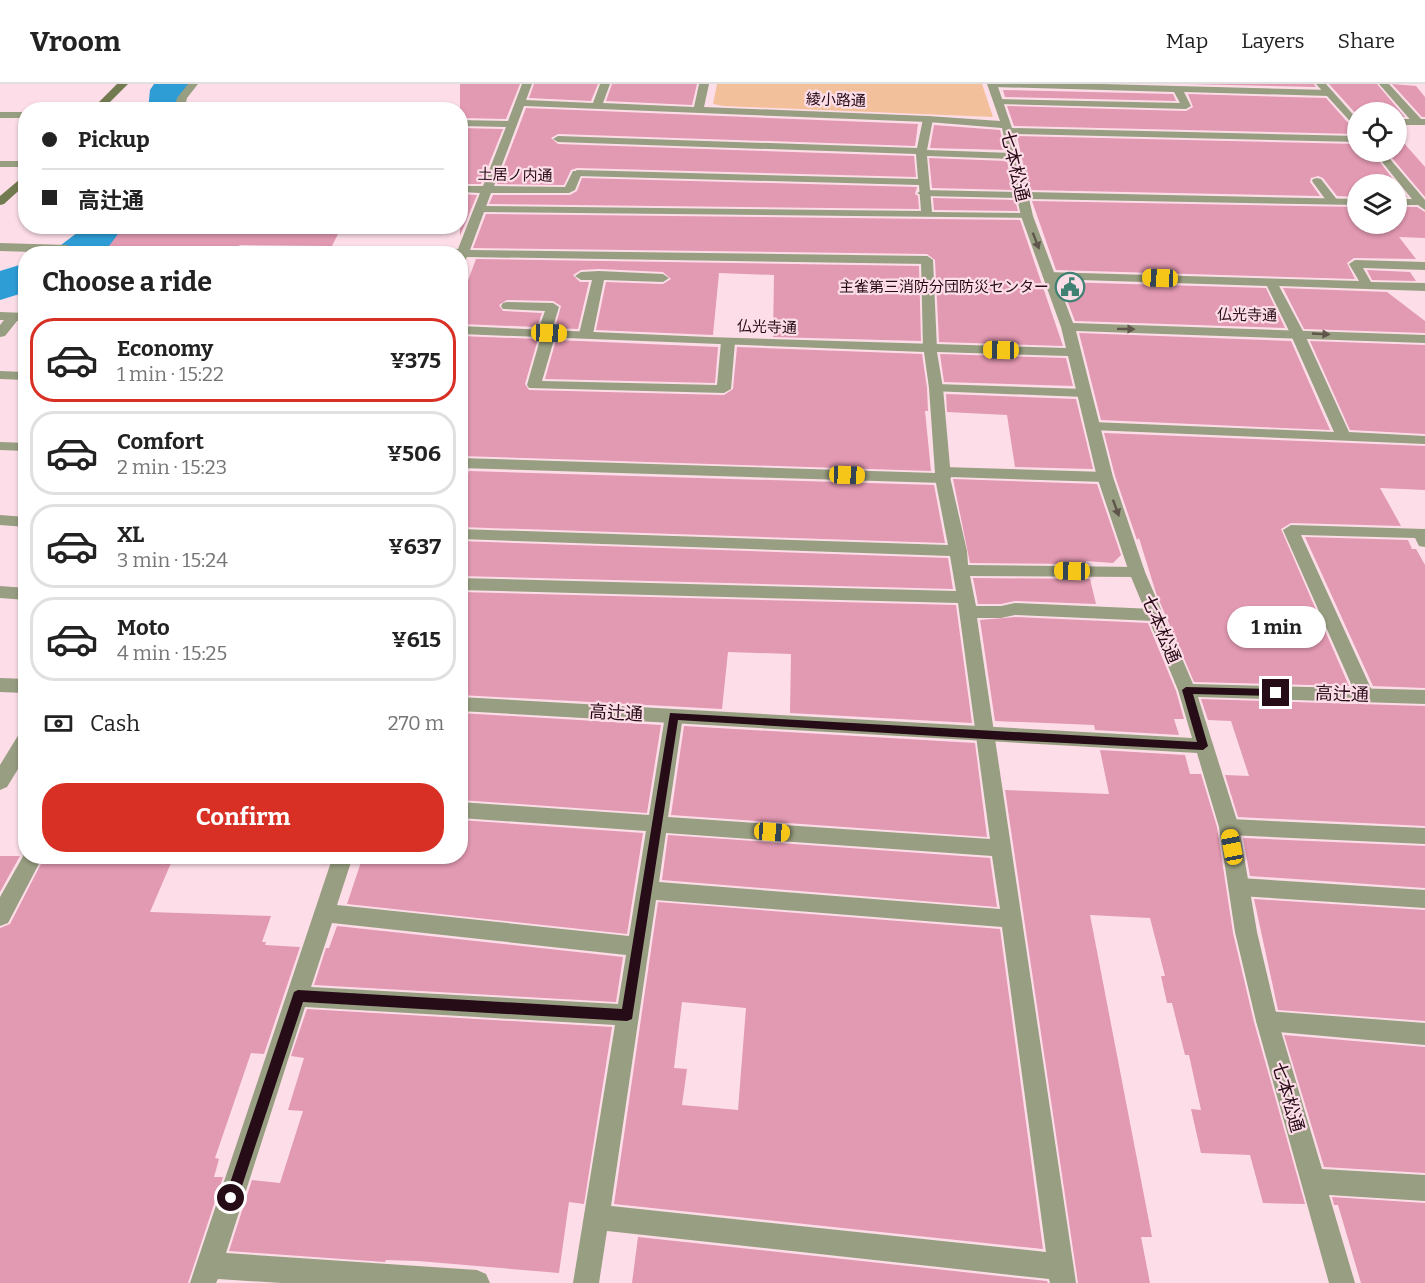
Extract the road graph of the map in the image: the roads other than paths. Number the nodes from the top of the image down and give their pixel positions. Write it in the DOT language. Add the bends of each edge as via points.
graph roads {
  1 [pos="123,84"];
  2 [pos="193,84"];
  3 [pos="527,84"];
  4 [pos="605,84"];
  5 [pos="704,84"];
  6 [pos="993,84"];
  7 [pos="1321,84"];
  8 [pos="1384,84"];
  9 [pos="1178,89"];
  10 [pos="1329,93"];
  11 [pos="998,101"];
  12 [pos="104,102"];
  13 [pos="181,102"];
  14 [pos="520,103"];
  15 [pos="597,106"];
  16 [pos="699,109"];
  17 [pos="1347,114"];
  18 [pos="0,115"];
  19 [pos="18,115"];
  20 [pos="928,119"];
  21 [pos="1421,122"];
  22 [pos="468,123"];
  23 [pos="512,124"];
  24 [pos="1007,128"];
  25 [pos="558,139"];
  26 [pos="1347,139"];
  27 [pos="921,152"];
  28 [pos="1013,156"];
  29 [pos="1388,162"];
  30 [pos="0,164"];
  31 [pos="18,164"];
  32 [pos="1317,181"];
  33 [pos="18,183"];
  34 [pos="923,187"];
  35 [pos="468,189"];
  36 [pos="488,189"];
  37 [pos="5,194"];
  38 [pos="1020,195"];
  39 [pos="1332,201"];
  40 [pos="1347,202"];
  41 [pos="1407,203"];
  42 [pos="1424,204"];
  43 [pos="480,210"];
  44 [pos="927,215"];
  45 [pos="1027,216"];
  46 [pos="466,246"];
  47 [pos="0,247"];
  48 [pos="18,248"];
  49 [pos="468,257"];
  50 [pos="1425,266"];
  51 [pos="599,275"];
  52 [pos="1050,275"];
  53 [pos="581,276"];
  54 [pos="663,278"];
  55 [pos="1271,282"];
  56 [pos="1367,285"];
  57 [pos="1425,287"];
  58 [pos="507,306"];
  59 [pos="0,316"];
  60 [pos="18,316"];
  61 [pos="18,318"];
  62 [pos="1068,327"];
  63 [pos="468,330"];
  64 [pos="0,333"];
  65 [pos="547,333"];
  66 [pos="1297,333"];
  67 [pos="586,334"];
  68 [pos="1425,339"];
  69 [pos="728,342"];
  70 [pos="930,349"];
  71 [pos="1072,352"];
  72 [pos="0,375"];
  73 [pos="18,376"];
  74 [pos="936,388"];
  75 [pos="1084,393"];
  76 [pos="1092,426"];
  77 [pos="1342,436"];
  78 [pos="1425,440"];
  79 [pos="0,446"];
  80 [pos="18,447"];
  81 [pos="468,466"];
  82 [pos="943,475"];
  83 [pos="1105,477"];
  84 [pos="0,520"];
  85 [pos="18,521"];
  86 [pos="468,534"];
  87 [pos="1425,542"];
  88 [pos="959,551"];
  89 [pos="962,570"];
  90 [pos="1137,572"];
  91 [pos="468,584"];
  92 [pos="0,592"];
  93 [pos="18,593"];
  94 [pos="967,605"];
  95 [pos="1154,615"];
  96 [pos="0,685"];
  97 [pos="18,686"];
  98 [pos="1186,690"];
  99 [pos="1365,695"];
  100 [pos="1425,697"];
  101 [pos="468,704"];
  102 [pos="674,716"];
  103 [pos="985,735"];
  104 [pos="1203,746"];
  105 [pos="18,752"];
  106 [pos="0,782"];
  107 [pos="468,811"];
  108 [pos="657,824"];
  109 [pos="1228,828"];
  110 [pos="1425,836"];
  111 [pos="1002,848"];
  112 [pos="29,864"];
  113 [pos="340,864"];
  114 [pos="1240,887"];
  115 [pos="647,890"];
  116 [pos="1425,899"];
  117 [pos="325,913"];
  118 [pos="0,917"];
  119 [pos="1012,919"];
  120 [pos="638,947"];
  121 [pos="298,996"];
  122 [pos="627,1015"];
  123 [pos="1267,1021"];
  124 [pos="1425,1034"];
  125 [pos="1312,1181"];
  126 [pos="1425,1188"];
  127 [pos="597,1217"];
  128 [pos="206,1274"];
  129 [pos="1062,1275"];
  130 [pos="477,1283"];
  131 [pos="586,1283"];
  132 [pos="1342,1283"];
  1 -- 12 [label="street"];
  2 -- 13 [label="street"];
  3 -- 14 [label="street"];
  4 -- 15 [label="street"];
  5 -- 16 [label="street"];
  6 -- 9 [label="street"];
  6 -- 11 [label="street, 七本松通"];
  7 -- 10 [label="street"];
  8 -- 21 [label="street"];
  9 -- 10 [label="street"];
  9 -- 11 [label="street" via="1186,105"];
  10 -- 17 [label="street"];
  11 -- 24 [label="street, 七本松通"];
  14 -- 15 [label="street, 綾小路通"];
  14 -- 23 [label="street"];
  15 -- 16 [label="street, 綾小路通"];
  16 -- 20 [label="street, 綾小路通"];
  18 -- 19 [label="street"];
  20 -- 24 [label="street, 綾小路通"];
  20 -- 27 [label="street"];
  22 -- 23 [label="street"];
  23 -- 36 [label="street"];
  24 -- 26 [label="street, 綾小路通"];
  24 -- 28 [label="street, 七本松通"];
  25 -- 27 [label="street"];
  27 -- 28 [label="street"];
  27 -- 34 [label="street"];
  28 -- 38 [label="street, 七本松通"];
  29 -- 42 [label="street"];
  30 -- 31 [label="street"];
  32 -- 39 [label="street"];
  33 -- 37 [label="street"];
  34 -- 36 [label="street, 土居ノ内通" via="577,173 569,190"];
  34 -- 38 [label="street"];
  34 -- 44 [label="street"];
  35 -- 36 [label="street, 土居ノ内通"];
  36 -- 43 [label="street"];
  38 -- 39 [label="street"];
  38 -- 45 [label="street, 七本松通"];
  39 -- 40 [label="street"];
  41 -- 42 [label="street"];
  43 -- 44 [label="street"];
  43 -- 46 [label="street"];
  44 -- 45 [label="street"];
  45 -- 52 [label="street, 七本松通, one-way"];
  47 -- 48 [label="street"];
  49 -- 70 [label="street" via="927,260"];
  50 -- 56 [label="street" via="1355,264"];
  51 -- 53 [label="street"];
  51 -- 54 [label="street"];
  51 -- 67 [label="street"];
  52 -- 55 [label="street"];
  52 -- 62 [label="street, 七本松通"];
  55 -- 56 [label="street"];
  55 -- 66 [label="street"];
  56 -- 57 [label="street"];
  58 -- 65 [label="street" via="553,307"];
  59 -- 60 [label="street"];
  61 -- 64 [label="street"];
  62 -- 66 [label="street, 仏光寺通, one-way"];
  62 -- 71 [label="street, 七本松通"];
  63 -- 65 [label="street, 仏光寺通"];
  65 -- 67 [label="street, 仏光寺通"];
  65 -- 69 [label="street" via="534,385 724,390"];
  66 -- 68 [label="street, 仏光寺通, one-way"];
  66 -- 77 [label="street"];
  67 -- 69 [label="street, 仏光寺通"];
  69 -- 70 [label="street, 仏光寺通"];
  70 -- 71 [label="street, 仏光寺通"];
  70 -- 74 [label="street"];
  71 -- 75 [label="street, 七本松通"];
  72 -- 73 [label="street"];
  74 -- 75 [label="street"];
  74 -- 82 [label="street"];
  75 -- 76 [label="street, 七本松通"];
  76 -- 77 [label="street"];
  76 -- 83 [label="street, 七本松通"];
  77 -- 78 [label="street"];
  79 -- 80 [label="street"];
  81 -- 82 [label="street"];
  82 -- 83 [label="street"];
  82 -- 88 [label="street"];
  83 -- 90 [label="street, 七本松通, one-way"];
  84 -- 85 [label="street"];
  86 -- 88 [label="street"];
  87 -- 99 [label="street" via="1420,533 1291,530"];
  88 -- 89 [label="street"];
  89 -- 90 [label="street"];
  89 -- 94 [label="street"];
  90 -- 95 [label="street, 七本松通"];
  91 -- 94 [label="street"];
  92 -- 93 [label="street"];
  94 -- 95 [label="street" via="1002,612 1015,609"];
  94 -- 103 [label="street"];
  95 -- 98 [label="street, 七本松通"];
  96 -- 97 [label="street"];
  98 -- 99 [label="street, 高辻通"];
  98 -- 104 [label="street, 七本松通"];
  99 -- 100 [label="street, 高辻通"];
  101 -- 102 [label="street, 高辻通"];
  102 -- 103 [label="street, 高辻通"];
  102 -- 108 [label="street"];
  103 -- 104 [label="street, 高辻通"];
  103 -- 111 [label="street"];
  104 -- 109 [label="street, 七本松通"];
  105 -- 106 [label="street"];
  107 -- 108 [label="street"];
  108 -- 111 [label="street"];
  108 -- 115 [label="street"];
  109 -- 110 [label="street"];
  109 -- 114 [label="street, 七本松通"];
  111 -- 119 [label="street"];
  112 -- 118 [label="street"];
  113 -- 117 [label="street"];
  114 -- 116 [label="street"];
  114 -- 123 [label="street, 七本松通" via="1246,932"];
  115 -- 119 [label="street"];
  115 -- 120 [label="street"];
  117 -- 120 [label="street"];
  117 -- 121 [label="street"];
  119 -- 129 [label="street"];
  120 -- 122 [label="street"];
  121 -- 122 [label="street"];
  121 -- 128 [label="street"];
  122 -- 127 [label="street"];
  123 -- 124 [label="street"];
  123 -- 125 [label="street, 七本松通"];
  125 -- 126 [label="street"];
  125 -- 132 [label="street, 七本松通"];
  127 -- 129 [label="street"];
  127 -- 131 [label="street"];
  128 -- 130 [label="street"];
}
